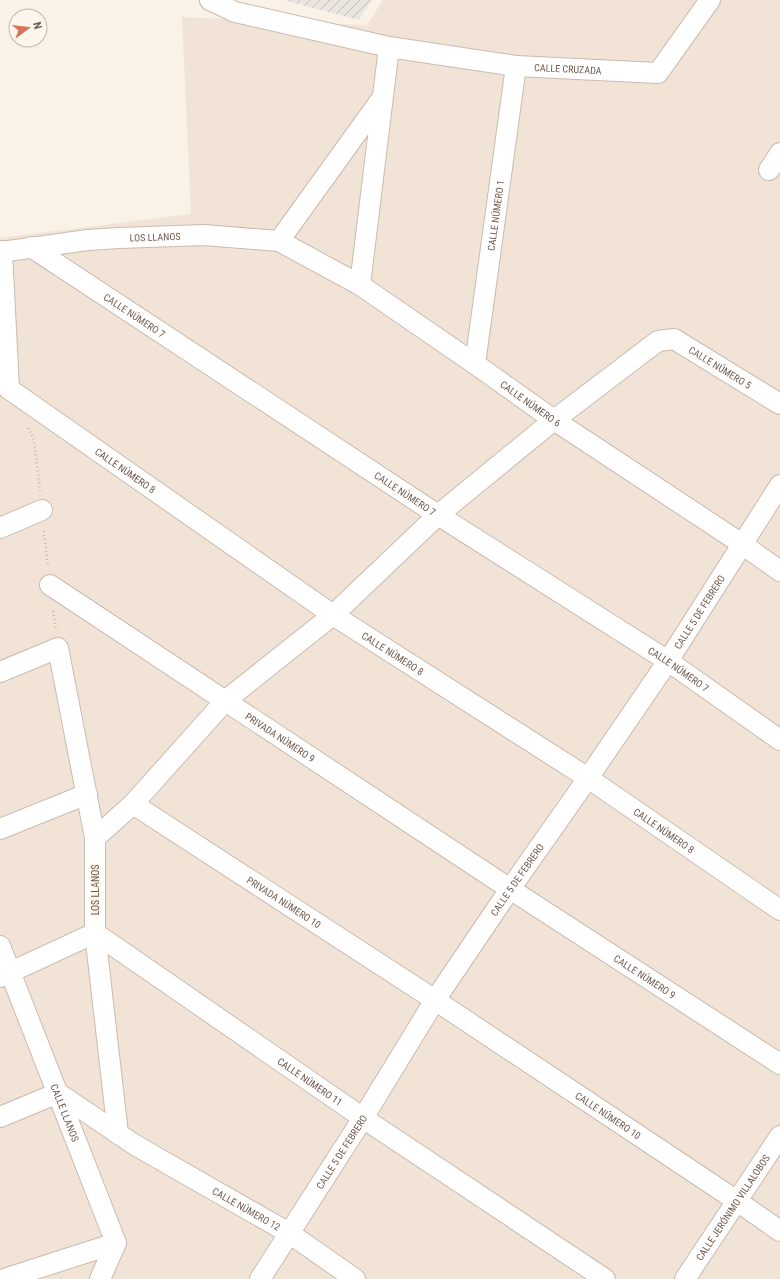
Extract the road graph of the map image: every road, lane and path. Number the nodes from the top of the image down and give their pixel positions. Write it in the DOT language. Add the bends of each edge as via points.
graph roads {
  1 [pos="210,0"];
  2 [pos="710,0"];
  3 [pos="389,47"];
  4 [pos="516,66"];
  5 [pos="383,97"];
  6 [pos="780,153"];
  7 [pos="769,170"];
  8 [pos="279,241"];
  9 [pos="31,247"];
  10 [pos="1,251"];
  11 [pos="360,285"];
  12 [pos="475,364"];
  13 [pos="5,391"];
  14 [pos="780,404"];
  15 [pos="554,420"];
  16 [pos="780,485"];
  17 [pos="42,510"];
  18 [pos="438,515"];
  19 [pos="0,528"];
  20 [pos="742,544"];
  21 [pos="780,571"];
  22 [pos="50,585"];
  23 [pos="333,615"];
  24 [pos="668,661"];
  25 [pos="0,672"];
  26 [pos="226,700"];
  27 [pos="780,740"];
  28 [pos="588,778"];
  29 [pos="86,794"];
  30 [pos="133,804"];
  31 [pos="0,829"];
  32 [pos="95,838"];
  33 [pos="510,889"];
  34 [pos="780,910"];
  35 [pos="95,933"];
  36 [pos="0,946"];
  37 [pos="5,975"];
  38 [pos="435,1000"];
  39 [pos="780,1064"];
  40 [pos="58,1093"];
  41 [pos="0,1117"];
  42 [pos="363,1118"];
  43 [pos="780,1136"];
  44 [pos="127,1139"];
  45 [pos="737,1201"];
  46 [pos="780,1231"];
  47 [pos="289,1233"];
  48 [pos="116,1243"];
  49 [pos="4,1279"];
  50 [pos="100,1279"];
  51 [pos="260,1279"];
  52 [pos="355,1279"];
  53 [pos="605,1279"];
  54 [pos="685,1279"];
  1 -- 3 [label="street, CALLE CRUZADA" via="235,12"];
  2 -- 4 [label="street, CALLE CRUZADA" via="658,73"];
  3 -- 4 [label="street, CALLE CRUZADA"];
  3 -- 5 [label="street"];
  4 -- 12 [label="street, CALLE NÚMERO 1"];
  5 -- 8 [label="street"];
  5 -- 11 [label="street"];
  6 -- 7 [label="street"];
  8 -- 9 [label="street, LOS LLANOS" via="204,235 88,240"];
  8 -- 11 [label="street, CALLE NÚMERO 6"];
  9 -- 10 [label="street, LOS LLANOS"];
  9 -- 18 [label="street, CALLE NÚMERO 7"];
  10 -- 13 [label="street"];
  11 -- 12 [label="street, CALLE NÚMERO 6"];
  12 -- 15 [label="street, CALLE NÚMERO 6"];
  13 -- 23 [label="street, CALLE NÚMERO 8"];
  14 -- 15 [label="street, CALLE NÚMERO 5" via="674,339 658,341"];
  15 -- 18 [label="street"];
  15 -- 20 [label="street, CALLE NÚMERO 6"];
  16 -- 20 [label="street, CALLE 5 DE FEBRERO"];
  17 -- 19 [label="street"];
  18 -- 23 [label="street"];
  18 -- 24 [label="street, CALLE NÚMERO 7"];
  20 -- 21 [label="street, CALLE NÚMERO 6"];
  20 -- 24 [label="street, CALLE 5 DE FEBRERO"];
  22 -- 26 [label="street, PRIVADA NÚMERO 9"];
  23 -- 26 [label="street"];
  23 -- 28 [label="street, CALLE NÚMERO 8"];
  24 -- 27 [label="street, CALLE NÚMERO 7"];
  24 -- 28 [label="street, CALLE 5 DE FEBRERO"];
  25 -- 29 [label="street, LOS LLANOS" via="58,648"];
  26 -- 30 [label="street"];
  26 -- 33 [label="street, PRIVADA NÚMERO 9"];
  28 -- 33 [label="street, CALLE 5 DE FEBRERO"];
  28 -- 34 [label="street, CALLE NÚMERO 8"];
  29 -- 31 [label="street"];
  29 -- 32 [label="street, LOS LLANOS"];
  30 -- 32 [label="street"];
  30 -- 38 [label="street, PRIVADA NÚMERO 10"];
  32 -- 35 [label="street, LOS LLANOS"];
  33 -- 38 [label="street, CALLE 5 DE FEBRERO"];
  33 -- 39 [label="street, CALLE NÚMERO 9"];
  35 -- 37 [label="street"];
  35 -- 42 [label="street, CALLE NÚMERO 11"];
  35 -- 44 [label="street, LOS LLANOS"];
  36 -- 37 [label="street, CALLE LLANOS"];
  37 -- 40 [label="street, CALLE LLANOS"];
  38 -- 42 [label="street, CALLE 5 DE FEBRERO"];
  38 -- 45 [label="street, CALLE NÚMERO 10"];
  40 -- 41 [label="street"];
  40 -- 44 [label="street, CALLE NÚMERO 12"];
  40 -- 48 [label="street, CALLE LLANOS"];
  42 -- 47 [label="street, CALLE 5 DE FEBRERO"];
  42 -- 53 [label="street, CALLE NÚMERO 11"];
  43 -- 45 [label="street, CALLE JERÓNIMO VILLALOBOS"];
  44 -- 47 [label="street, CALLE NÚMERO 12"];
  45 -- 46 [label="street, CALLE NÚMERO 10"];
  45 -- 54 [label="street, CALLE JERÓNIMO VILLALOBOS"];
  47 -- 51 [label="street, CALLE 5 DE FEBRERO"];
  47 -- 52 [label="street, CALLE NÚMERO 12"];
  48 -- 49 [label="street"];
  48 -- 50 [label="street"];
}
